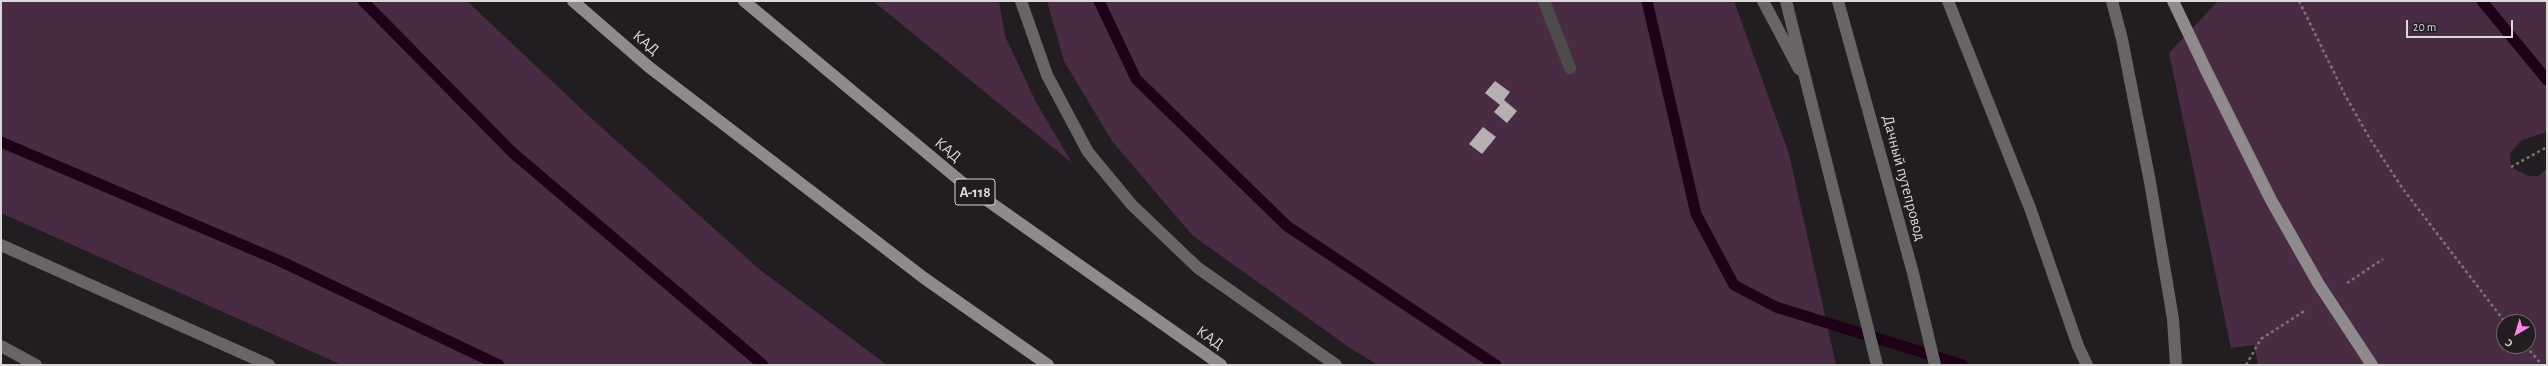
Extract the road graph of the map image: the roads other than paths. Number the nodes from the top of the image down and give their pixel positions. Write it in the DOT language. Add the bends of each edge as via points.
graph roads {
  1 [pos="744,1"];
  2 [pos="1020,1"];
  3 [pos="1544,1"];
  4 [pos="1763,1"];
  5 [pos="1786,1"];
  6 [pos="1838,1"];
  7 [pos="1948,1"];
  8 [pos="2112,1"];
  9 [pos="2173,1"];
  10 [pos="574,2"];
  11 [pos="1570,68"];
  12 [pos="1808,88"];
  13 [pos="1,245"];
  14 [pos="1,346"];
  15 [pos="36,365"];
  16 [pos="269,365"];
  17 [pos="1048,365"];
  18 [pos="1221,365"];
  19 [pos="1336,365"];
  20 [pos="1877,365"];
  21 [pos="1935,365"];
  22 [pos="2087,365"];
  23 [pos="2176,365"];
  24 [pos="2372,365"];
  1 -- 18 [label="highway, КАД / А-118" via="964,184"];
  2 -- 19 [label="main road" via="1047,75 1088,152 1132,205 1198,268"];
  3 -- 11 [label="lane"];
  4 -- 12 [label="main road"];
  5 -- 12 [label="main road"];
  6 -- 21 [label="main road, Дачный путепровод" via="1914,273"];
  7 -- 22 [label="main road" via="2030,208"];
  8 -- 23 [label="main road" via="2150,182 2173,319"];
  9 -- 24 [label="highway, bridge" via="2272,200 2318,283"];
  10 -- 17 [label="highway, КАД" via="649,67 917,274"];
  12 -- 20 [label="main road"];
  13 -- 16 [label="main road"];
  14 -- 15 [label="main road"];
}
